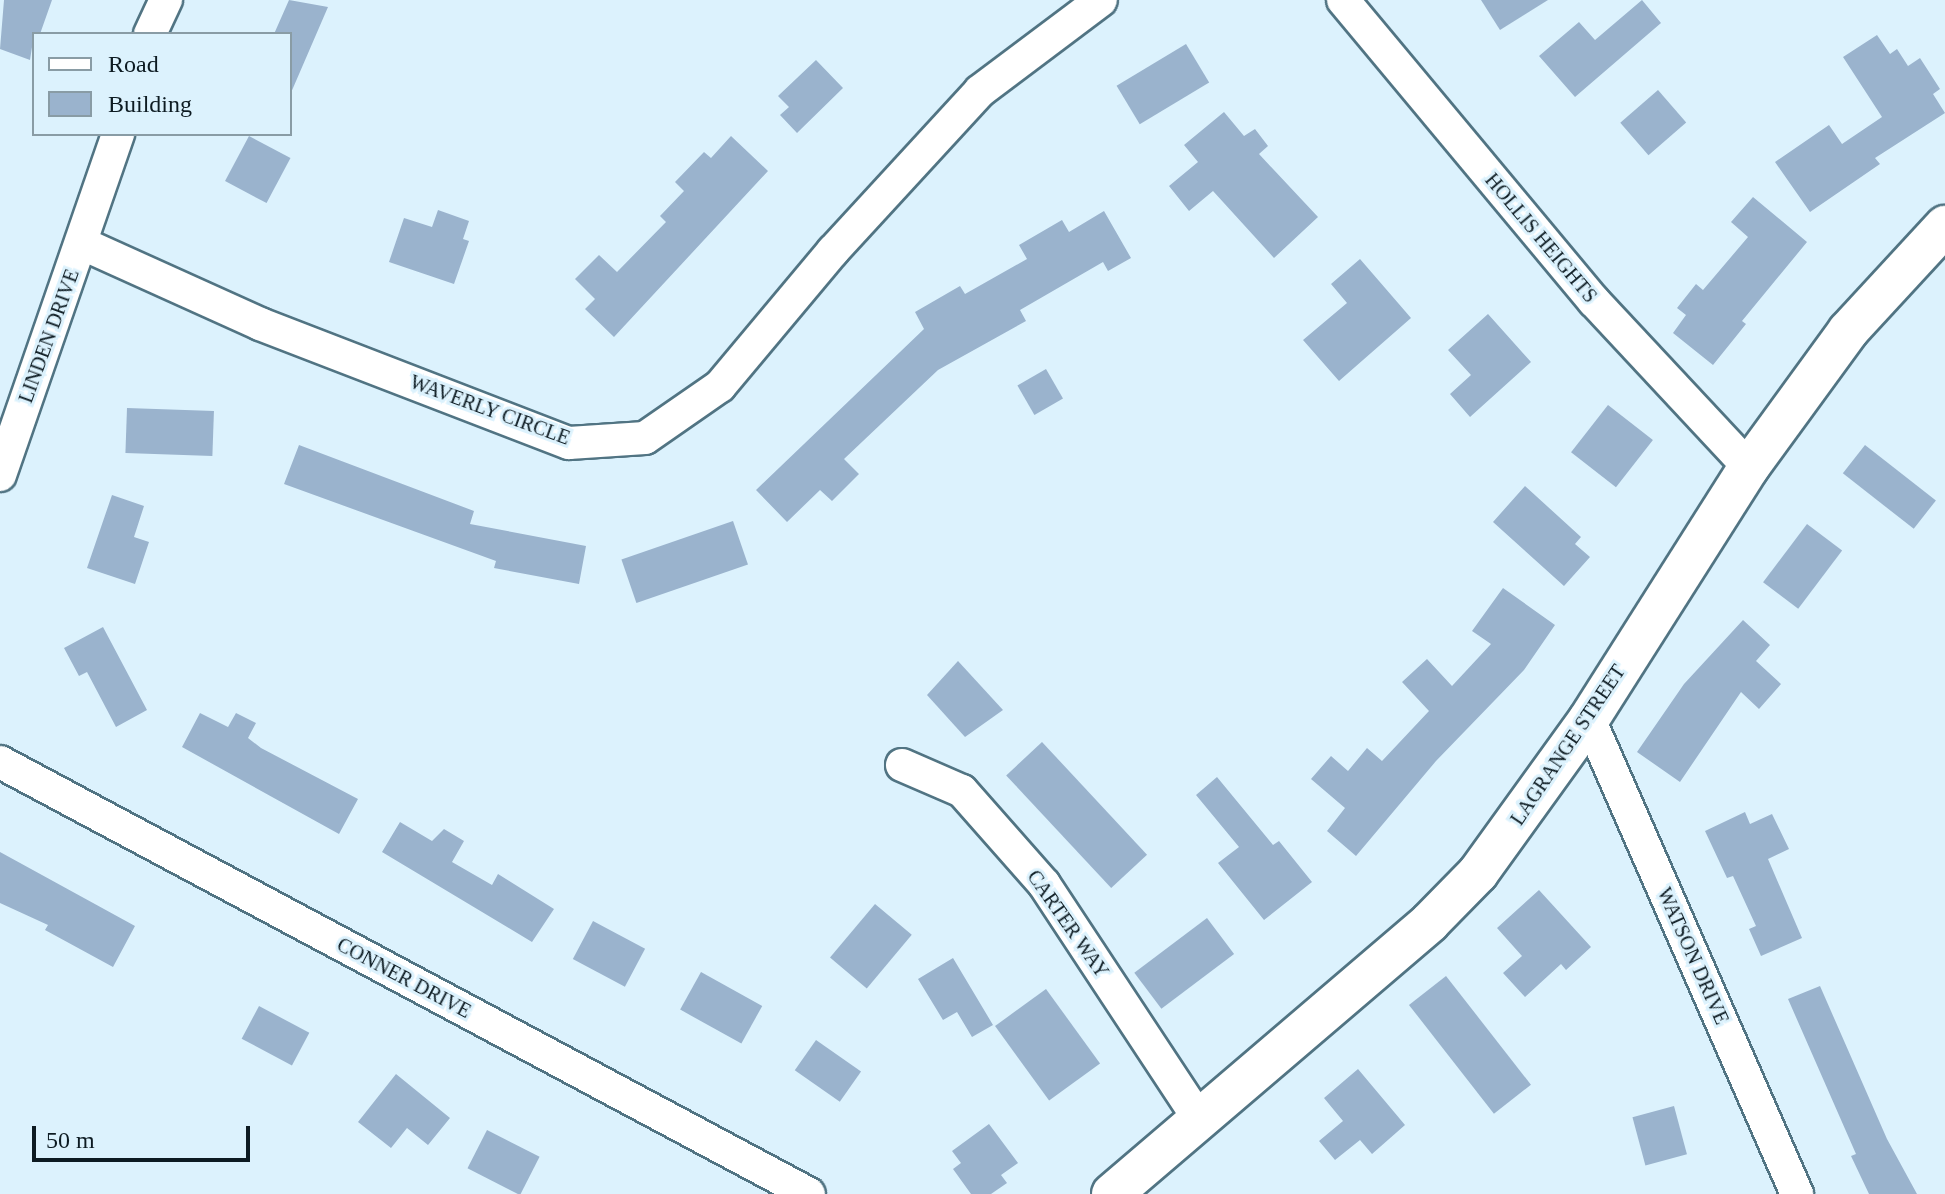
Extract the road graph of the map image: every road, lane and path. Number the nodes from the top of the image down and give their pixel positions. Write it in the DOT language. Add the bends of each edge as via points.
graph roads {
  1 [pos="166,0"];
  2 [pos="1101,0"];
  3 [pos="1343,0"];
  4 [pos="151,32"];
  5 [pos="117,136"];
  6 [pos="1945,226"];
  7 [pos="83,244"];
  8 [pos="1749,467"];
  9 [pos="0,475"];
  10 [pos="1589,719"];
  11 [pos="0,762"];
  12 [pos="902,765"];
  13 [pos="1199,1119"];
  14 [pos="809,1194"];
  15 [pos="1112,1194"];
  16 [pos="1797,1194"];
  1 -- 4 [label="street"];
  2 -- 7 [label="street, WAVERLY CIRCLE" via="980,91 833,251 720,386 645,438 569,443 260,324"];
  3 -- 8 [label="street, HOLLIS HEIGHTS" via="1594,301"];
  5 -- 7 [label="street"];
  6 -- 8 [label="street, LAGRANGE STREET" via="1848,331"];
  7 -- 9 [label="street, LINDEN DRIVE"];
  8 -- 10 [label="street, LAGRANGE STREET"];
  10 -- 13 [label="street, LAGRANGE STREET" via="1478,873 1430,922"];
  10 -- 16 [label="street, WATSON DRIVE"];
  11 -- 14 [label="street, CONNER DRIVE"];
  12 -- 13 [label="street, CARTER WAY" via="962,791 1044,884"];
  13 -- 15 [label="street, LAGRANGE STREET"];
}
